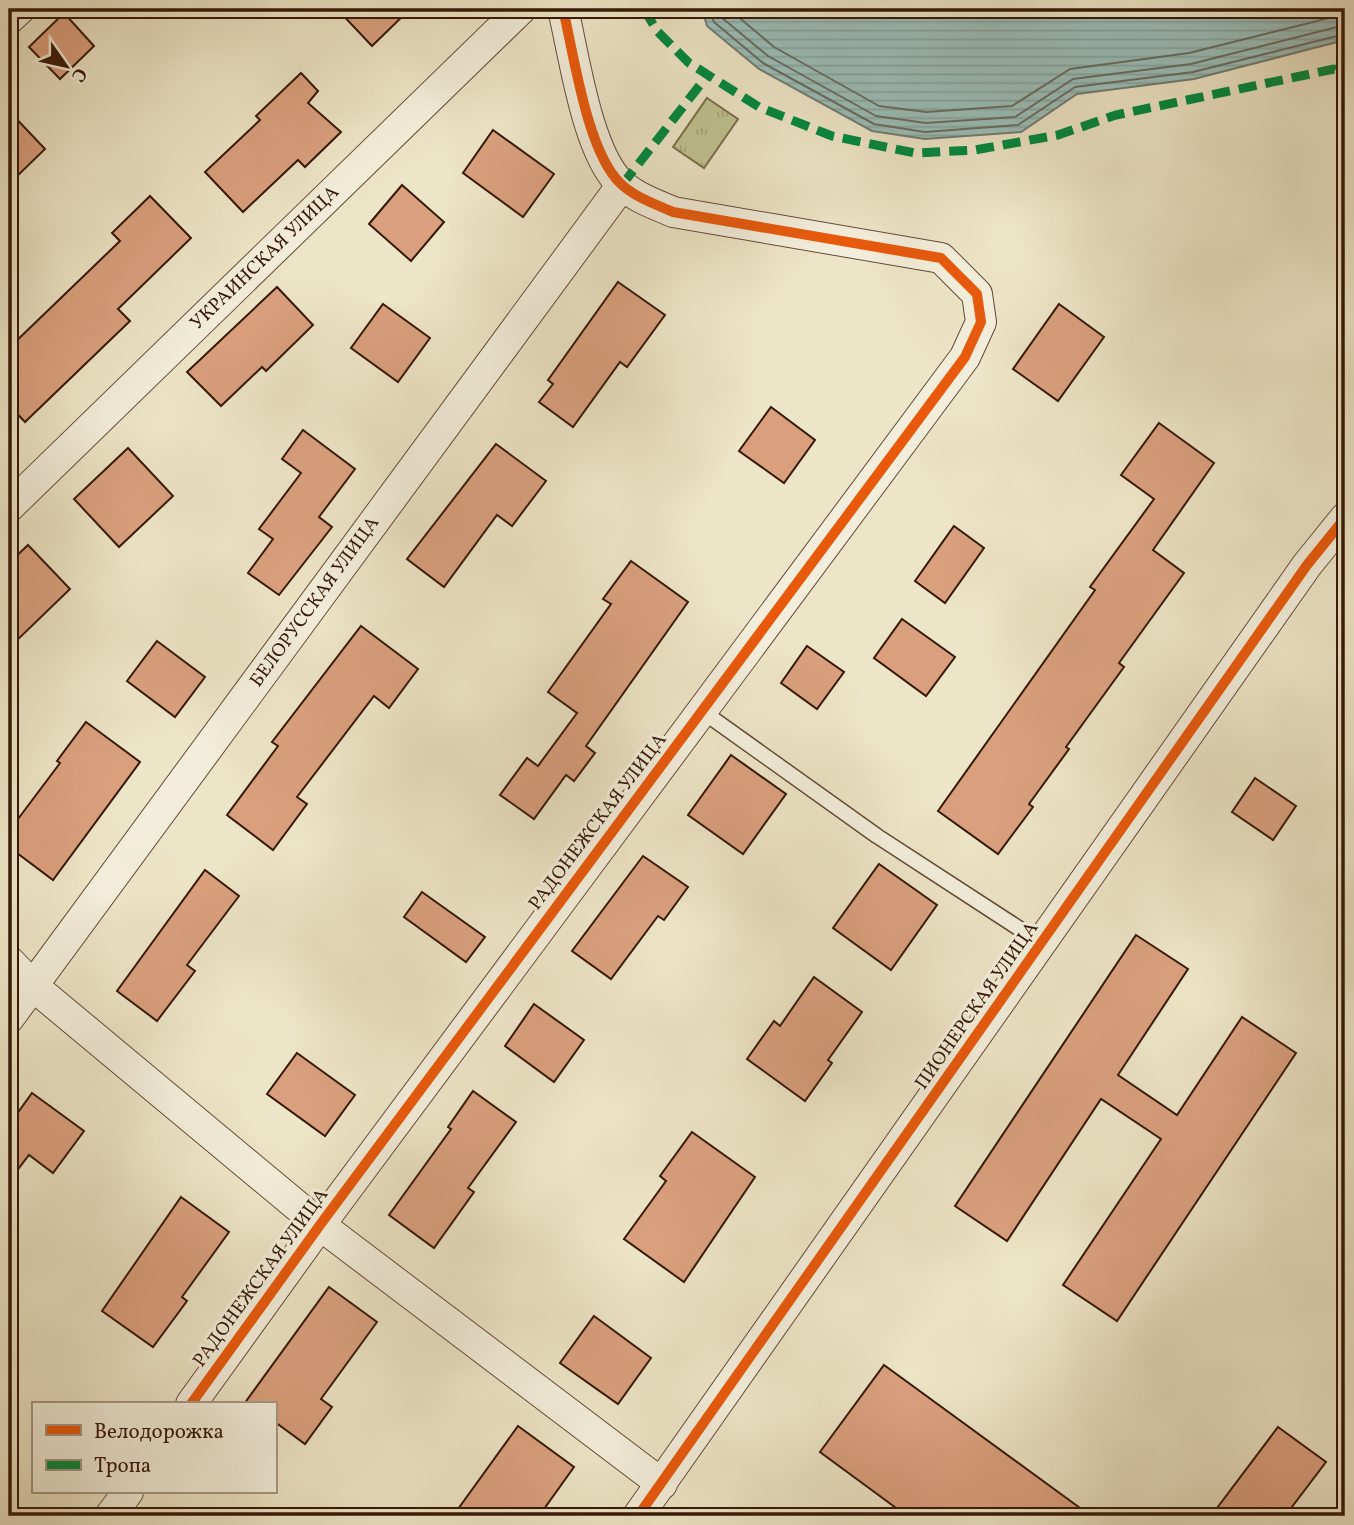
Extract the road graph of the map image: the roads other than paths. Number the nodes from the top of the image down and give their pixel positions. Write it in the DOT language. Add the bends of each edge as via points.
graph roads {
  1 [pos="20,9"];
  2 [pos="521,9"];
  3 [pos="563,9"];
  4 [pos="9,19"];
  5 [pos="622,185"];
  6 [pos="9,507"];
  7 [pos="1345,518"];
  8 [pos="702,711"];
  9 [pos="1043,944"];
  10 [pos="9,961"];
  11 [pos="33,986"];
  12 [pos="9,1018"];
  13 [pos="320,1225"];
  14 [pos="192,1402"];
  15 [pos="662,1484"];
  16 [pos="126,1494"];
  17 [pos="110,1516"];
  18 [pos="638,1516"];
  1 -- 4 [label="street"];
  2 -- 6 [label="street, УКРАИНСКАЯ УЛИЦА"];
  3 -- 5 [label="street" via="598,149"];
  5 -- 8 [label="street, РАДОНЕЖСКАЯ УЛИЦА" via="673,212 941,258 977,294 981,323 965,357"];
  5 -- 11 [label="street, БЕЛОРУССКАЯ УЛИЦА"];
  7 -- 9 [label="street, ПИОНЕРСКАЯ УЛИЦА" via="1307,565"];
  8 -- 9 [label="lane" via="877,836"];
  8 -- 13 [label="street, РАДОНЕЖСКАЯ УЛИЦА"];
  9 -- 15 [label="street, ПИОНЕРСКАЯ УЛИЦА"];
  10 -- 11 [label="street"];
  11 -- 12 [label="street, БЕЛОРУССКАЯ УЛИЦА"];
  11 -- 13 [label="street"];
  13 -- 14 [label="street, РАДОНЕЖСКАЯ УЛИЦА"];
  13 -- 15 [label="street"];
  15 -- 18 [label="street, ПИОНЕРСКАЯ УЛИЦА"];
  16 -- 17 [label="street"];
}
